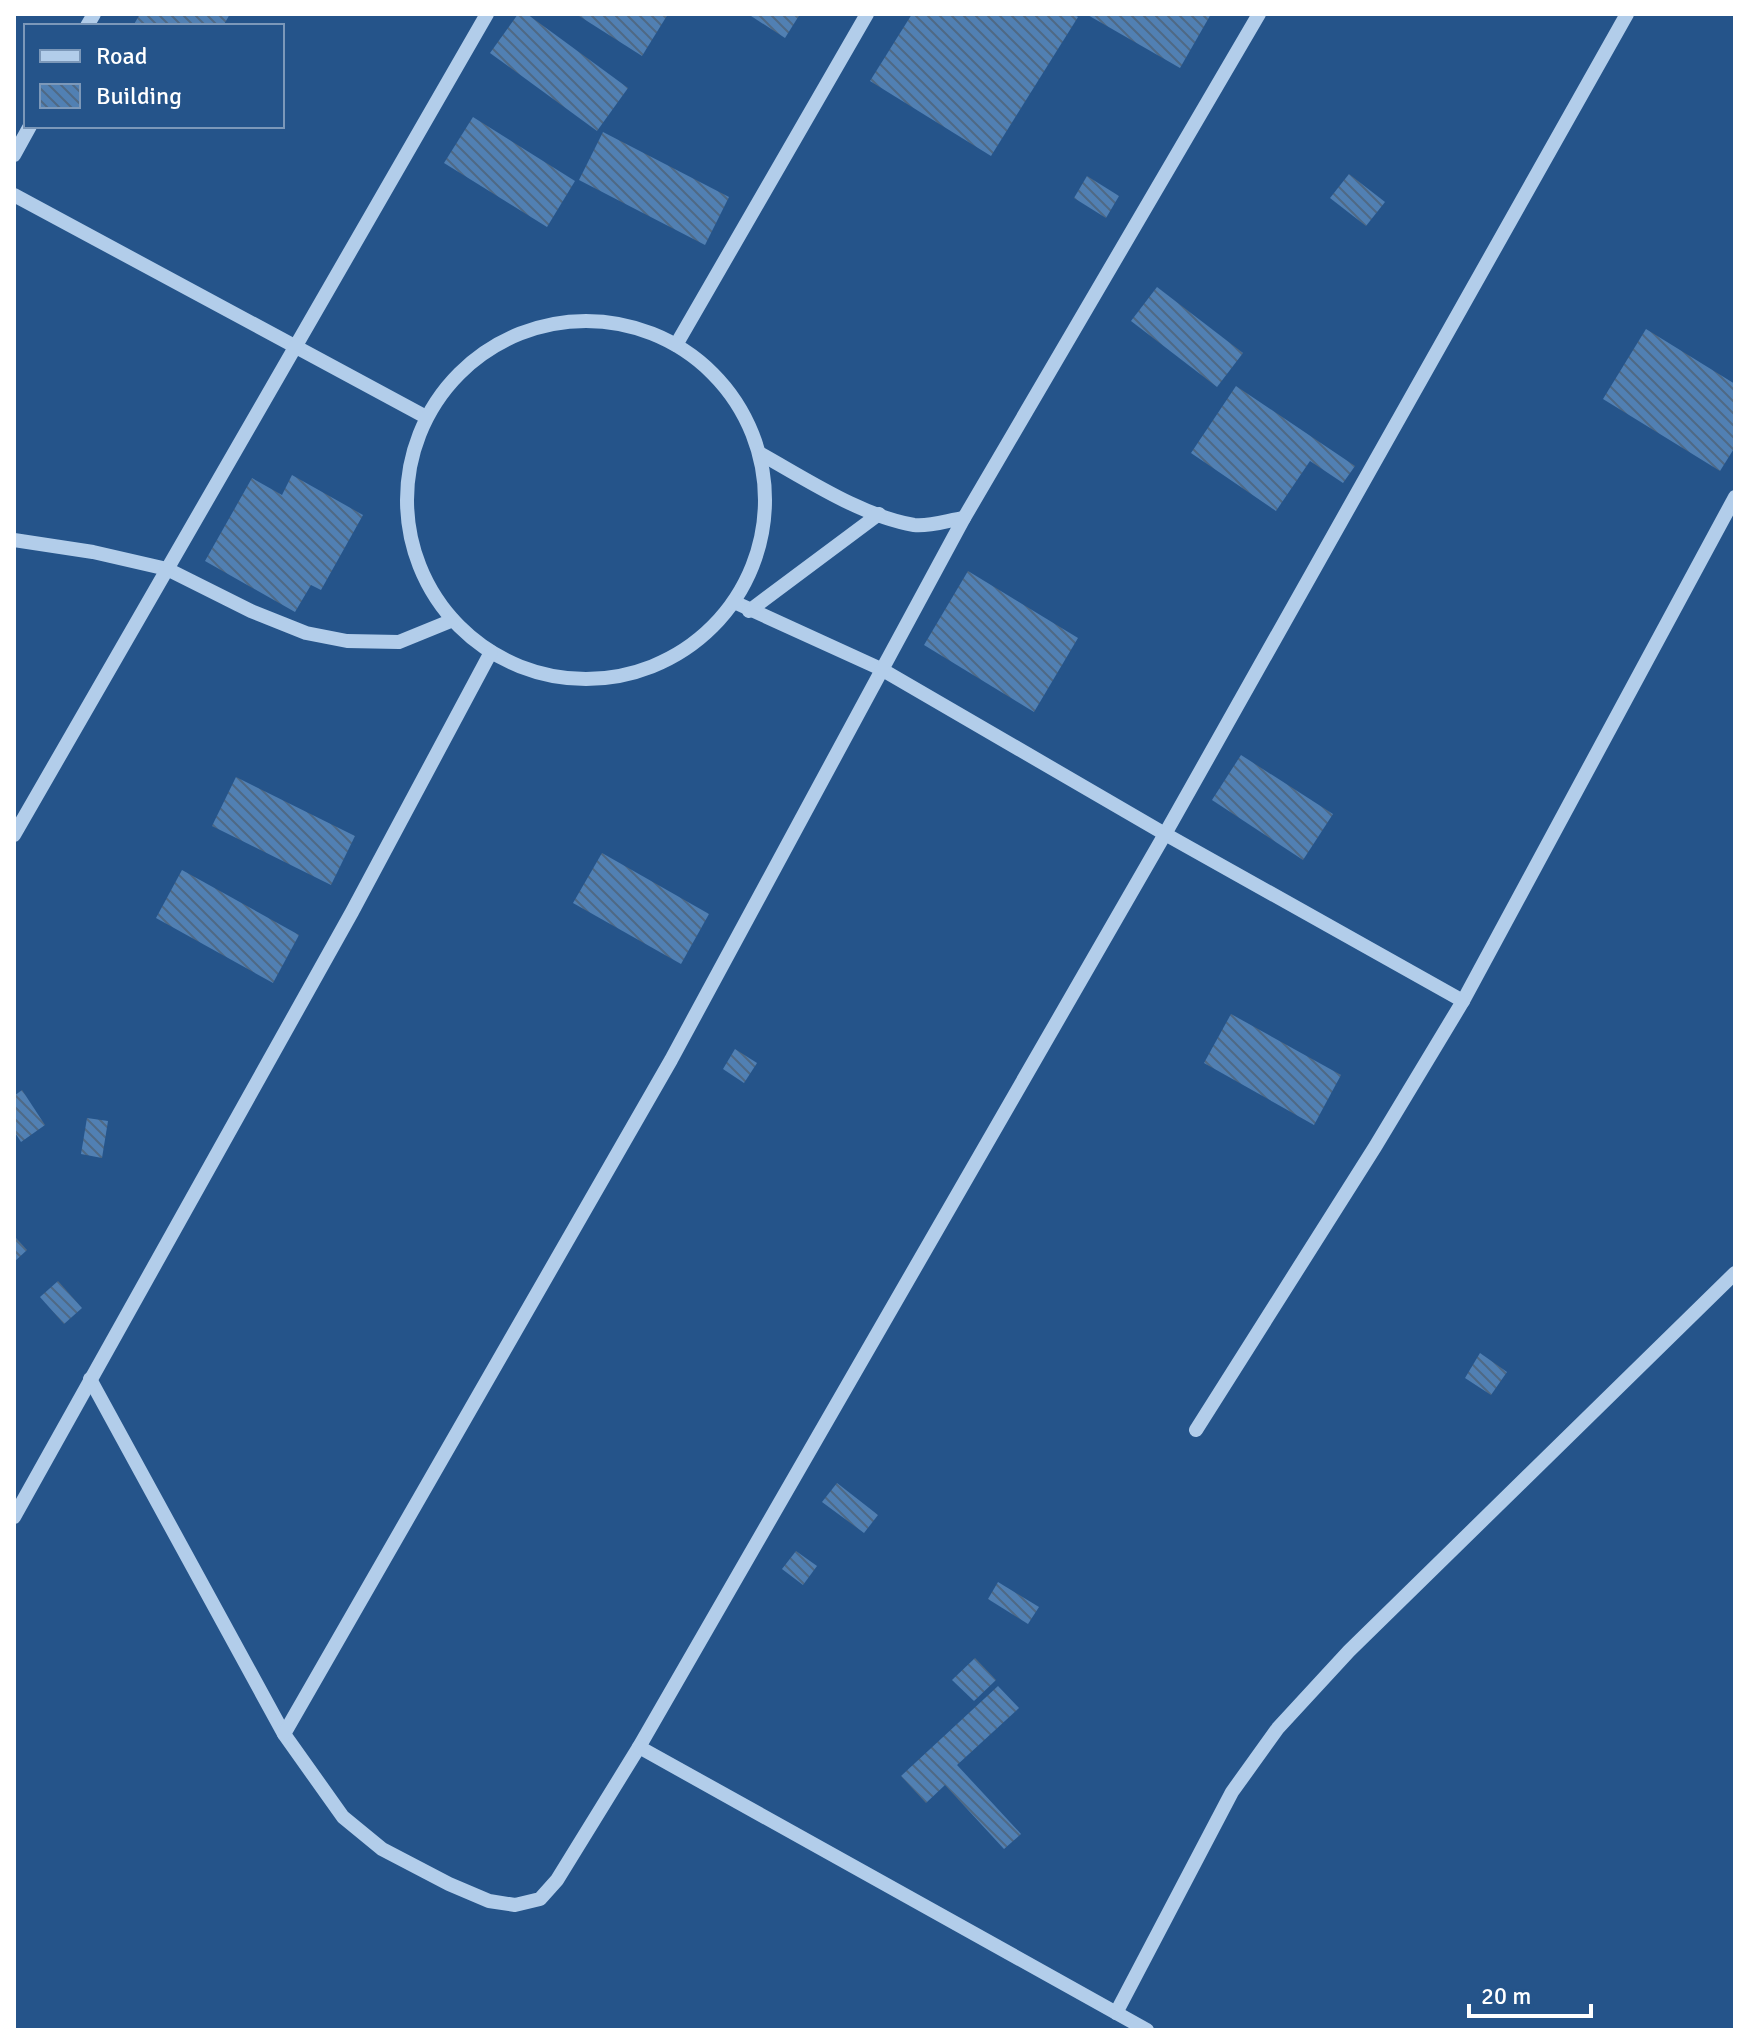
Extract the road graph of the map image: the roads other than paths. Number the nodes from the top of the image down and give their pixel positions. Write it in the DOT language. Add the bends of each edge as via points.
graph roads {
  1 [pos="487,14"];
  2 [pos="867,14"];
  3 [pos="1259,14"];
  4 [pos="1627,14"];
  5 [pos="29,128"];
  6 [pos="14,155"];
  7 [pos="14,195"];
  8 [pos="676,345"];
  9 [pos="295,347"];
  10 [pos="426,417"];
  11 [pos="759,453"];
  12 [pos="1735,497"];
  13 [pos="879,514"];
  14 [pos="964,518"];
  15 [pos="14,540"];
  16 [pos="167,569"];
  17 [pos="734,602"];
  18 [pos="749,611"];
  19 [pos="453,620"];
  20 [pos="491,652"];
  21 [pos="881,669"];
  22 [pos="1165,834"];
  23 [pos="14,835"];
  24 [pos="1463,1001"];
  25 [pos="1735,1273"];
  26 [pos="90,1379"];
  27 [pos="1196,1430"];
  28 [pos="14,1517"];
  29 [pos="284,1734"];
  30 [pos="639,1747"];
  31 [pos="1116,2013"];
  32 [pos="1147,2030"];
  1 -- 9 [label="street"];
  2 -- 8 [label="street"];
  3 -- 14 [label="street"];
  4 -- 22 [label="street"];
  5 -- 6 [label="street"];
  7 -- 9 [label="street"];
  8 -- 10 [label="street" via="638,327 597,320 555,322 516,334 480,354 449,383"];
  8 -- 11 [label="street" via="713,373 742,410"];
  9 -- 10 [label="street"];
  9 -- 16 [label="street"];
  10 -- 19 [label="street" via="409,468 408,522 423,575"];
  11 -- 13 [label="street"];
  11 -- 17 [label="street" via="765,505 757,556"];
  12 -- 24 [label="street"];
  13 -- 14 [label="street" via="917,525"];
  13 -- 18 [label="street"];
  14 -- 21 [label="street"];
  15 -- 16 [label="street"];
  16 -- 19 [label="street" via="251,611 306,633 347,641 399,642"];
  16 -- 23 [label="street"];
  17 -- 18 [label="street"];
  17 -- 20 [label="street" via="704,636 666,661 623,676 578,679 533,671"];
  18 -- 21 [label="street"];
  19 -- 20 [label="street"];
  20 -- 26 [label="street"];
  21 -- 22 [label="street"];
  21 -- 29 [label="street" via="671,1060"];
  22 -- 24 [label="street"];
  22 -- 30 [label="street"];
  24 -- 27 [label="street"];
  25 -- 31 [label="street" via="1349,1651 1278,1728 1232,1792"];
  26 -- 28 [label="street"];
  26 -- 29 [label="street"];
  29 -- 30 [label="street" via="343,1817 382,1849 489,1901 515,1905 540,1899 557,1880"];
  30 -- 31 [label="street"];
  31 -- 32 [label="street"];
}
